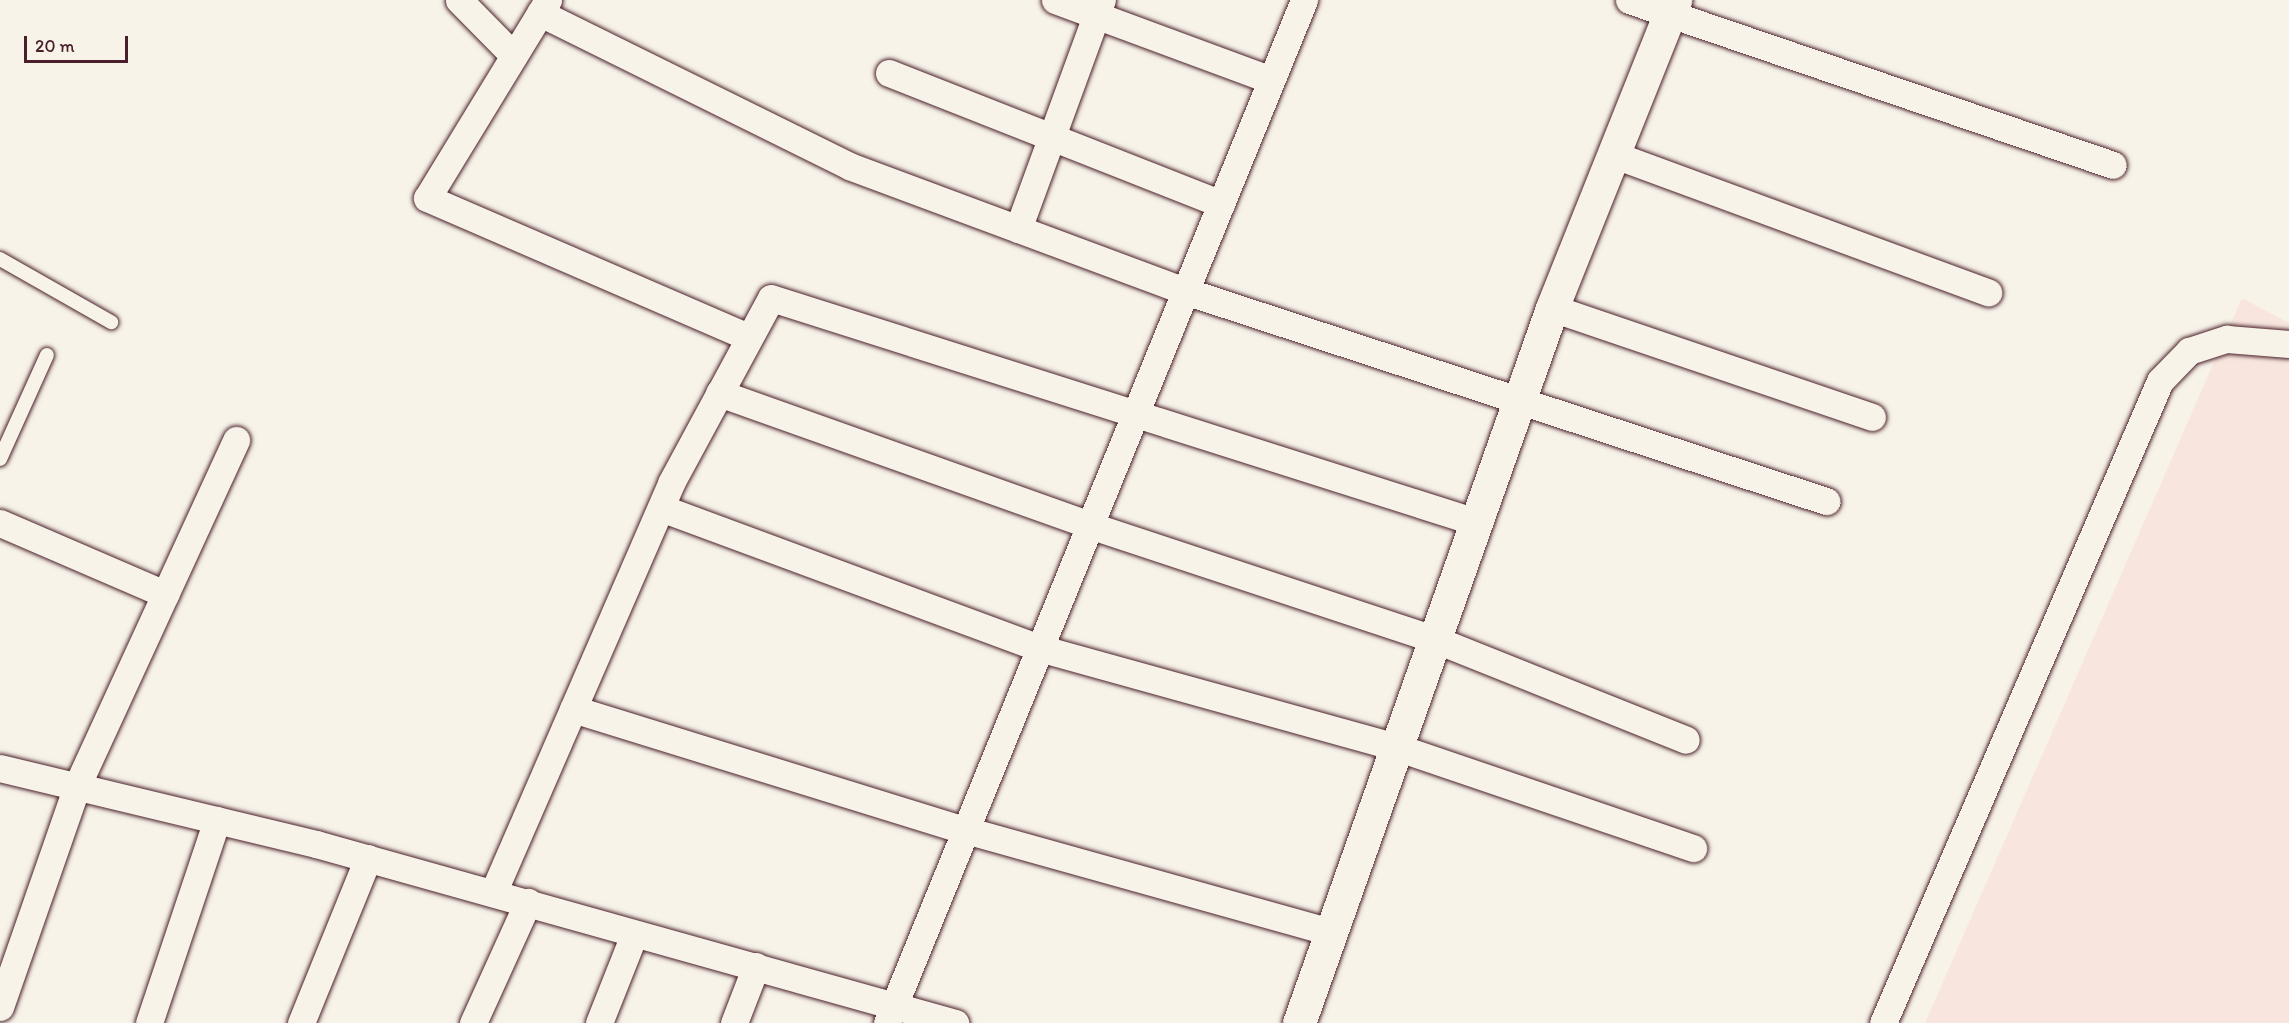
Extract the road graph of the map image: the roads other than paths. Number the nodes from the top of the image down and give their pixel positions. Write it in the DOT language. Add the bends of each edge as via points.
graph roads {
  1 [pos="459,0"];
  2 [pos="1055,0"];
  3 [pos="1304,0"];
  4 [pos="1629,0"];
  5 [pos="544,6"];
  6 [pos="1671,6"];
  7 [pos="1099,8"];
  8 [pos="514,56"];
  9 [pos="889,73"];
  10 [pos="1272,80"];
  11 [pos="1054,138"];
  12 [pos="1612,154"];
  13 [pos="2112,165"];
  14 [pos="1221,204"];
  15 [pos="1018,229"];
  16 [pos="0,259"];
  17 [pos="1185,291"];
  18 [pos="1988,292"];
  19 [pos="1551,308"];
  20 [pos="111,322"];
  21 [pos="748,337"];
  22 [pos="2289,344"];
  23 [pos="46,355"];
  24 [pos="719,393"];
  25 [pos="1519,402"];
  26 [pos="1133,417"];
  27 [pos="1872,417"];
  28 [pos="236,440"];
  29 [pos="0,459"];
  30 [pos="1826,501"];
  31 [pos="661,508"];
  32 [pos="1476,522"];
  33 [pos="0,523"];
  34 [pos="1089,525"];
  35 [pos="165,594"];
  36 [pos="1434,639"];
  37 [pos="1039,648"];
  38 [pos="573,709"];
  39 [pos="1686,740"];
  40 [pos="1396,747"];
  41 [pos="0,768"];
  42 [pos="77,786"];
  43 [pos="216,820"];
  44 [pos="965,830"];
  45 [pos="1693,848"];
  46 [pos="368,858"];
  47 [pos="493,893"];
  48 [pos="528,902"];
  49 [pos="1331,932"];
  50 [pos="633,937"];
  51 [pos="756,966"];
  52 [pos="0,1007"];
  53 [pos="890,1014"];
  54 [pos="149,1023"];
  55 [pos="301,1023"];
  56 [pos="473,1023"];
  57 [pos="598,1023"];
  58 [pos="734,1023"];
  59 [pos="955,1023"];
  60 [pos="1299,1023"];
  61 [pos="1883,1023"];
  1 -- 8 [label="street"];
  2 -- 7 [label="street"];
  3 -- 10 [label="street"];
  4 -- 6 [label="street"];
  5 -- 8 [label="street"];
  5 -- 15 [label="street" via="849,166"];
  6 -- 12 [label="street"];
  6 -- 13 [label="street"];
  7 -- 10 [label="street"];
  7 -- 11 [label="street"];
  8 -- 21 [label="street" via="426,198"];
  9 -- 11 [label="street"];
  10 -- 14 [label="street"];
  11 -- 14 [label="street"];
  11 -- 15 [label="street"];
  12 -- 18 [label="street"];
  12 -- 19 [label="street"];
  14 -- 17 [label="street"];
  15 -- 17 [label="street"];
  16 -- 20 [label="lane"];
  17 -- 25 [label="street"];
  17 -- 26 [label="street"];
  19 -- 25 [label="street"];
  19 -- 27 [label="street"];
  21 -- 24 [label="street"];
  21 -- 26 [label="street" via="766,302 778,297"];
  22 -- 61 [label="street" via="2227,339 2189,351 2160,381"];
  23 -- 29 [label="lane"];
  24 -- 31 [label="street"];
  24 -- 34 [label="street"];
  25 -- 30 [label="street"];
  25 -- 32 [label="street"];
  26 -- 32 [label="street"];
  26 -- 34 [label="street"];
  28 -- 35 [label="street"];
  31 -- 37 [label="street"];
  31 -- 38 [label="street"];
  32 -- 36 [label="street"];
  33 -- 35 [label="street"];
  34 -- 36 [label="street"];
  34 -- 37 [label="street"];
  35 -- 42 [label="street"];
  36 -- 39 [label="street"];
  36 -- 40 [label="street"];
  37 -- 40 [label="street"];
  37 -- 44 [label="street"];
  38 -- 44 [label="street"];
  38 -- 47 [label="street"];
  40 -- 45 [label="street"];
  40 -- 49 [label="street"];
  41 -- 42 [label="street"];
  42 -- 43 [label="street"];
  42 -- 52 [label="street"];
  43 -- 46 [label="street"];
  43 -- 54 [label="street"];
  44 -- 49 [label="street"];
  44 -- 53 [label="street"];
  46 -- 47 [label="street"];
  46 -- 55 [label="street"];
  47 -- 48 [label="street"];
  48 -- 50 [label="street"];
  48 -- 56 [label="street"];
  49 -- 60 [label="street"];
  50 -- 51 [label="street"];
  50 -- 57 [label="street"];
  51 -- 53 [label="street"];
  51 -- 58 [label="street"];
  53 -- 59 [label="street"];
}
